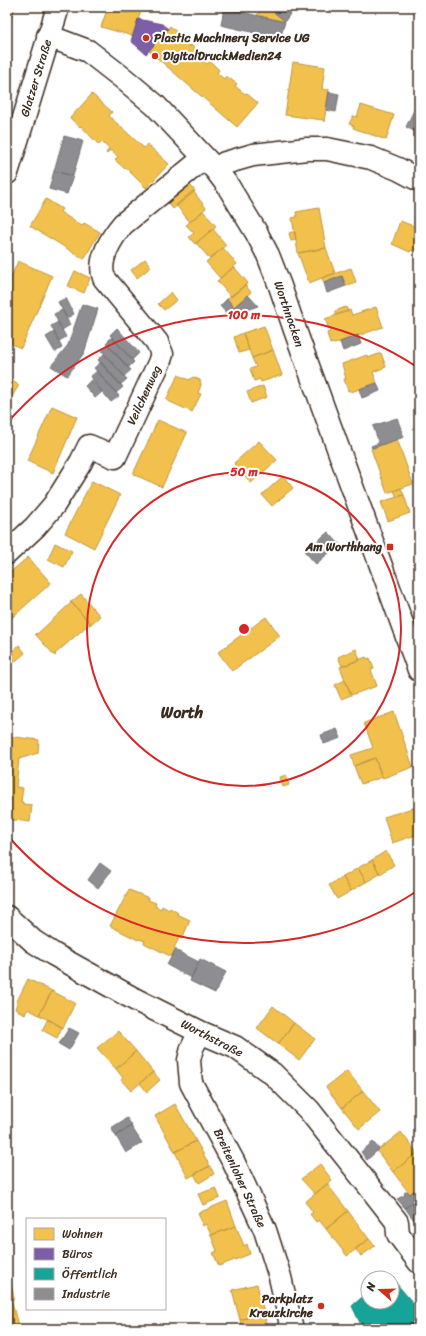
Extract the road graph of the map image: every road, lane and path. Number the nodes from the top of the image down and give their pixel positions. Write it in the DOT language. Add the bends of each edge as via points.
graph roads {
  1 [pos="58,7"];
  2 [pos="48,36"];
  3 [pos="210,164"];
  4 [pos="7,173"];
  5 [pos="419,180"];
  6 [pos="7,553"];
  7 [pos="419,670"];
  8 [pos="7,917"];
  9 [pos="200,1032"];
  10 [pos="419,1262"];
  11 [pos="292,1329"];
  1 -- 2 [label="street, Glatzer Straße"];
  2 -- 3 [label="street, Worthnocken" via="88,51 155,105"];
  2 -- 4 [label="street, Glatzer Straße"];
  3 -- 5 [label="street" via="225,163 253,155 327,149 371,158"];
  3 -- 6 [label="street, Veilchenweg" via="123,224 115,234 105,257 102,270 104,278 157,342 162,354 159,363 115,457 89,446 82,462 54,506"];
  3 -- 7 [label="street, Worthnocken" via="228,186 268,255"];
  8 -- 9 [label="street, Worthstraße" via="32,941 53,954"];
  9 -- 10 [label="street, Worthstraße" via="235,1047 273,1074 309,1110 397,1222 398,1234"];
  9 -- 11 [label="street, Breitenloher Straße" via="192,1048 191,1083 234,1163 265,1230 280,1277"];
}
